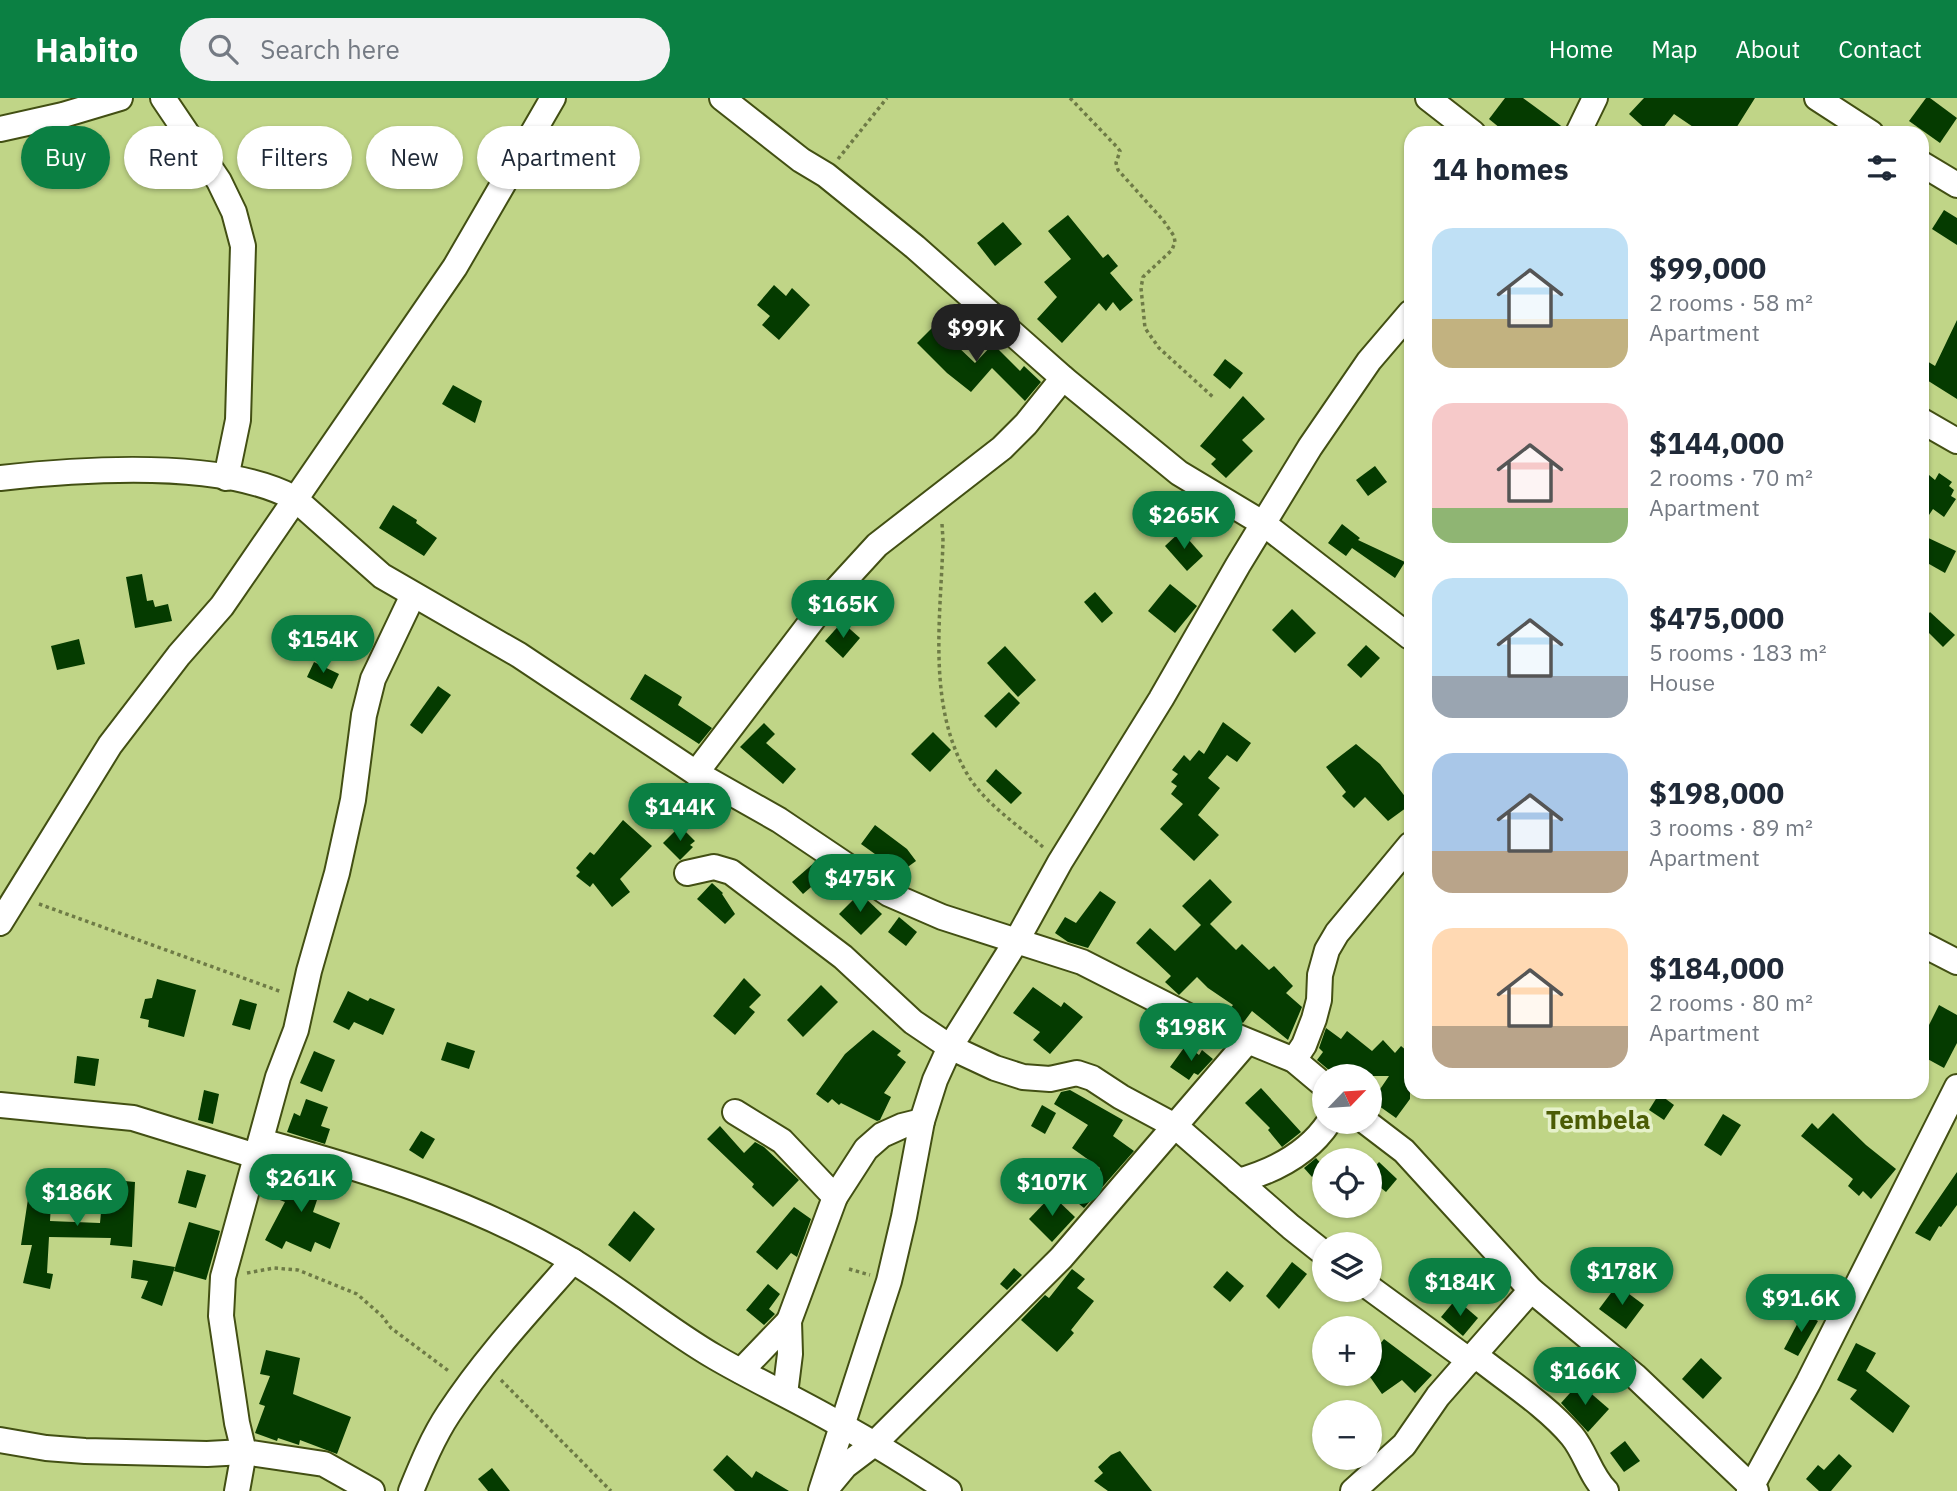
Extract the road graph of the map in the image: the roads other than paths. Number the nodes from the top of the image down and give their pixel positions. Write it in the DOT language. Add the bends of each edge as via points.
graph roads {
  1 [pos="120,98"];
  2 [pos="163,98"];
  3 [pos="554,98"];
  4 [pos="722,98"];
  5 [pos="1428,98"];
  6 [pos="1595,98"];
  7 [pos="1817,98"];
  8 [pos="1464,126"];
  9 [pos="1581,126"];
  10 [pos="1860,126"];
  11 [pos="0,130"];
  12 [pos="1929,168"];
  13 [pos="1957,185"];
  14 [pos="1404,320"];
  15 [pos="1063,377"];
  16 [pos="1929,425"];
  17 [pos="1957,441"];
  18 [pos="0,478"];
  19 [pos="226,478"];
  20 [pos="294,498"];
  21 [pos="1264,524"];
  22 [pos="413,595"];
  23 [pos="1404,632"];
  24 [pos="696,773"];
  25 [pos="1404,862"];
  26 [pos="687,873"];
  27 [pos="0,923"];
  28 [pos="1017,940"];
  29 [pos="1929,948"];
  30 [pos="1957,962"];
  31 [pos="1247,1042"];
  32 [pos="950,1047"];
  33 [pos="1294,1060"];
  34 [pos="1312,1075"];
  35 [pos="1957,1087"];
  36 [pos="0,1105"];
  37 [pos="734,1112"];
  38 [pos="922,1121"];
  39 [pos="1175,1126"];
  40 [pos="1318,1134"];
  41 [pos="1382,1134"];
  42 [pos="258,1148"];
  43 [pos="1238,1181"];
  44 [pos="835,1197"];
  45 [pos="1312,1243"];
  46 [pos="573,1261"];
  47 [pos="1531,1290"];
  48 [pos="1382,1297"];
  49 [pos="789,1321"];
  50 [pos="1473,1358"];
  51 [pos="741,1371"];
  52 [pos="785,1394"];
  53 [pos="842,1425"];
  54 [pos="0,1440"];
  55 [pos="874,1444"];
  56 [pos="244,1452"];
  57 [pos="1752,1490"];
  58 [pos="237,1491"];
  59 [pos="372,1491"];
  60 [pos="411,1491"];
  61 [pos="823,1491"];
  62 [pos="949,1491"];
  63 [pos="1353,1491"];
  64 [pos="1606,1491"];
  1 -- 11 [label="street"];
  2 -- 19 [label="street" via="219,181 243,246 238,420"];
  3 -- 20 [label="street" via="455,267"];
  4 -- 15 [label="street" via="915,247"];
  5 -- 8 [label="street"];
  6 -- 9 [label="street"];
  7 -- 10 [label="street"];
  12 -- 13 [label="street"];
  14 -- 21 [label="street" via="1342,397"];
  15 -- 21 [label="street" via="1179,473"];
  15 -- 24 [label="street" via="1002,448 877,545 833,593"];
  16 -- 17 [label="street"];
  18 -- 19 [label="street" via="120,470"];
  19 -- 20 [label="street"];
  20 -- 22 [label="street" via="373,569"];
  20 -- 27 [label="street" via="222,606 110,745"];
  21 -- 23 [label="street"];
  21 -- 28 [label="street"];
  22 -- 24 [label="street" via="519,655"];
  22 -- 42 [label="street" via="373,679 337,873 296,1030"];
  24 -- 28 [label="street" via="779,820 889,894 942,917"];
  25 -- 33 [label="street" via="1337,933 1327,950 1314,1019"];
  26 -- 32 [label="street" via="714,867 731,872 843,957 913,1022"];
  28 -- 31 [label="street" via="1082,962"];
  28 -- 32 [label="street"];
  29 -- 30 [label="street"];
  31 -- 33 [label="street"];
  31 -- 39 [label="street"];
  32 -- 38 [label="street"];
  32 -- 39 [label="street" via="1023,1077 1050,1079 1077,1073 1092,1078"];
  33 -- 34 [label="street"];
  35 -- 57 [label="street"];
  36 -- 42 [label="street" via="133,1118"];
  37 -- 44 [label="street" via="782,1141"];
  38 -- 44 [label="street" via="882,1135 866,1149"];
  38 -- 53 [label="street" via="889,1281"];
  39 -- 43 [label="street"];
  39 -- 55 [label="street" via="1061,1258"];
  40 -- 43 [label="street" via="1285,1163"];
  41 -- 47 [label="street" via="1404,1151"];
  42 -- 46 [label="street" via="339,1162 440,1198 498,1221"];
  42 -- 56 [label="street" via="223,1277 221,1316"];
  43 -- 45 [label="street"];
  44 -- 49 [label="street"];
  46 -- 51 [label="street" via="669,1329"];
  46 -- 60 [label="street" via="469,1385 426,1454"];
  47 -- 50 [label="street"];
  47 -- 57 [label="street" via="1635,1376"];
  48 -- 50 [label="street"];
  49 -- 51 [label="street"];
  49 -- 52 [label="street"];
  50 -- 63 [label="street" via="1438,1396 1404,1445"];
  50 -- 64 [label="street" via="1573,1437 1595,1481"];
  51 -- 52 [label="street"];
  52 -- 53 [label="street"];
  53 -- 55 [label="street"];
  53 -- 61 [label="street"];
  54 -- 56 [label="street" via="85,1451"];
  55 -- 61 [label="street"];
  55 -- 62 [label="street"];
  56 -- 58 [label="street"];
  56 -- 59 [label="street" via="324,1464"];
}
